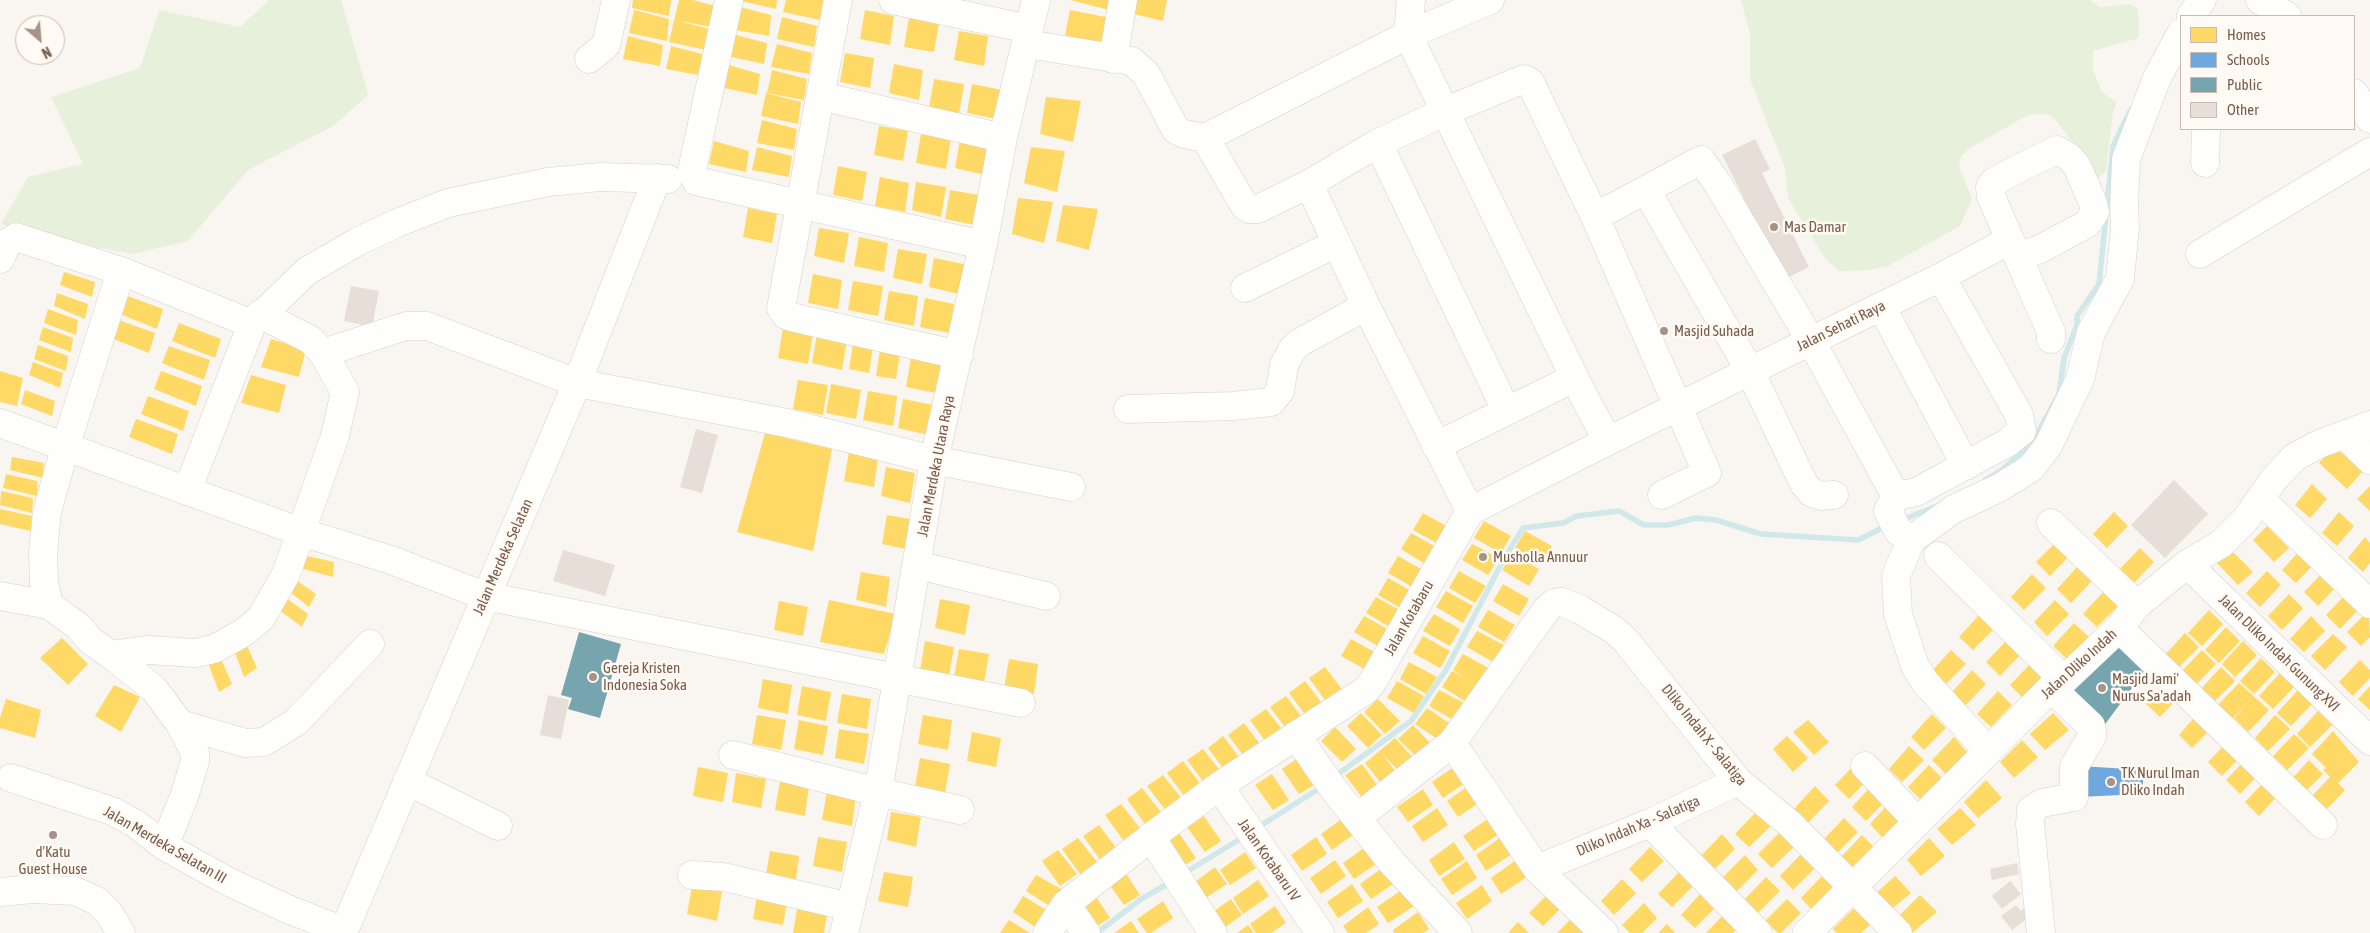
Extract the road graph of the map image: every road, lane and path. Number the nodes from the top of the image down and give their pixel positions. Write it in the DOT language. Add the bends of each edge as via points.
graph roads {
  1 [pos="616,0"];
  2 [pos="729,0"];
  3 [pos="838,0"];
  4 [pos="893,0"];
  5 [pos="1036,0"];
  6 [pos="1123,0"];
  7 [pos="1411,0"];
  8 [pos="1490,0"];
  9 [pos="2202,0"];
  10 [pos="2260,0"];
  11 [pos="2192,15"];
  12 [pos="2285,15"];
  13 [pos="1408,35"];
  14 [pos="2180,35"];
  15 [pos="1028,36"];
  16 [pos="588,59"];
  17 [pos="1112,59"];
  18 [pos="2355,95"];
  19 [pos="820,96"];
  20 [pos="1446,111"];
  21 [pos="2370,119"];
  22 [pos="2206,130"];
  23 [pos="1003,138"];
  24 [pos="1206,138"];
  25 [pos="1378,143"];
  26 [pos="2370,152"];
  27 [pos="2205,163"];
  28 [pos="675,179"];
  29 [pos="1309,184"];
  30 [pos="1646,190"];
  31 [pos="800,205"];
  32 [pos="1595,217"];
  33 [pos="1336,243"];
  34 [pos="983,245"];
  35 [pos="2014,249"];
  36 [pos="2200,254"];
  37 [pos="0,259"];
  38 [pos="121,271"];
  39 [pos="1942,277"];
  40 [pos="1245,288"];
  41 [pos="1366,306"];
  42 [pos="1881,306"];
  43 [pos="256,319"];
  44 [pos="2051,338"];
  45 [pos="1811,341"];
  46 [pos="323,353"];
  47 [pos="960,355"];
  48 [pos="1750,371"];
  49 [pos="1574,378"];
  50 [pos="577,383"];
  51 [pos="1677,407"];
  52 [pos="1128,409"];
  53 [pos="1506,410"];
  54 [pos="0,423"];
  55 [pos="2370,425"];
  56 [pos="2344,435"];
  57 [pos="1608,441"];
  58 [pos="1436,446"];
  59 [pos="65,448"];
  60 [pos="934,460"];
  61 [pos="2370,460"];
  62 [pos="1966,466"];
  63 [pos="1071,487"];
  64 [pos="187,491"];
  65 [pos="1662,495"];
  66 [pos="1834,495"];
  67 [pos="2261,500"];
  68 [pos="1470,511"];
  69 [pos="1898,519"];
  70 [pos="2051,523"];
  71 [pos="301,532"];
  72 [pos="1938,556"];
  73 [pos="2187,564"];
  74 [pos="917,565"];
  75 [pos="0,596"];
  76 [pos="485,596"];
  77 [pos="1046,596"];
  78 [pos="2370,604"];
  79 [pos="49,605"];
  80 [pos="2137,605"];
  81 [pos="2119,628"];
  82 [pos="370,644"];
  83 [pos="111,655"];
  84 [pos="897,679"];
  85 [pos="2057,684"];
  86 [pos="1021,703"];
  87 [pos="180,724"];
  88 [pos="1296,735"];
  89 [pos="2370,741"];
  90 [pos="1452,743"];
  91 [pos="1988,751"];
  92 [pos="733,755"];
  93 [pos="1866,766"];
  94 [pos="11,778"];
  95 [pos="407,781"];
  96 [pos="1738,781"];
  97 [pos="1219,786"];
  98 [pos="878,792"];
  99 [pos="960,810"];
  100 [pos="1358,817"];
  101 [pos="1917,821"];
  102 [pos="1650,823"];
  103 [pos="2323,825"];
  104 [pos="498,826"];
  105 [pos="1151,837"];
  106 [pos="164,846"];
  107 [pos="1537,869"];
  108 [pos="692,875"];
  109 [pos="1852,888"];
  110 [pos="0,892"];
  111 [pos="1066,904"];
  112 [pos="847,920"];
  113 [pos="1085,931"];
  114 [pos="343,932"];
  115 [pos="121,933"];
  116 [pos="1047,933"];
  117 [pos="1213,933"];
  118 [pos="1320,933"];
  119 [pos="1458,933"];
  120 [pos="1604,933"];
  121 [pos="1758,933"];
  122 [pos="1807,933"];
  123 [pos="1898,933"];
  124 [pos="2040,933"];
  1 -- 16 [label="street" via="606,45"];
  2 -- 28 [label="street" via="692,170"];
  3 -- 19 [label="street"];
  4 -- 15 [label="street"];
  5 -- 15 [label="street, Jalan Merdeka Utara Raya"];
  6 -- 17 [label="street"];
  7 -- 13 [label="street"];
  8 -- 13 [label="street"];
  9 -- 11 [label="street"];
  10 -- 12 [label="street"];
  13 -- 20 [label="street"];
  13 -- 24 [label="street"];
  14 -- 69 [label="street" via="2158,78 2126,159 2120,279 2091,332 2080,379 2048,446 2031,468 1999,488 1954,509"];
  15 -- 17 [label="street"];
  15 -- 23 [label="street, Jalan Merdeka Utara Raya"];
  17 -- 24 [label="street" via="1132,61 1141,68 1176,130"];
  18 -- 21 [label="street"];
  19 -- 23 [label="street"];
  19 -- 31 [label="street"];
  20 -- 25 [label="street"];
  20 -- 32 [label="street" via="1521,79 1529,81"];
  20 -- 49 [label="street"];
  22 -- 27 [label="street"];
  23 -- 34 [label="street, Jalan Merdeka Utara Raya"];
  24 -- 29 [label="street" via="1249,209 1258,209"];
  25 -- 29 [label="street"];
  25 -- 53 [label="street"];
  26 -- 36 [label="street"];
  28 -- 31 [label="street"];
  28 -- 43 [label="street" via="600,177 548,182 448,203 397,223 332,255 308,271"];
  28 -- 50 [label="street, Jalan Merdeka Selatan"];
  29 -- 33 [label="street"];
  30 -- 32 [label="street"];
  30 -- 45 [label="street" via="1701,160"];
  30 -- 48 [label="street"];
  31 -- 34 [label="street"];
  31 -- 47 [label="street" via="780,304 786,315"];
  32 -- 51 [label="street"];
  33 -- 40 [label="street"];
  33 -- 41 [label="street"];
  34 -- 47 [label="street, Jalan Merdeka Utara Raya"];
  35 -- 35 [label="street" via="1991,196 1990,186 2057,150 2069,156 2088,189 2094,212 2087,224 2040,249"];
  35 -- 39 [label="street, Jalan Sehati Raya"];
  35 -- 44 [label="street"];
  37 -- 38 [label="street" via="8,242 16,238"];
  38 -- 43 [label="street"];
  38 -- 59 [label="street"];
  39 -- 42 [label="street, Jalan Sehati Raya"];
  39 -- 62 [label="street" via="2022,425 2020,435"];
  41 -- 52 [label="street" via="1292,350 1284,365 1280,391 1271,402"];
  41 -- 58 [label="street"];
  42 -- 45 [label="street, Jalan Sehati Raya"];
  42 -- 62 [label="street"];
  43 -- 46 [label="street" via="300,333"];
  43 -- 64 [label="street"];
  45 -- 48 [label="street, Jalan Sehati Raya"];
  45 -- 69 [label="street" via="1861,435"];
  46 -- 50 [label="street" via="406,326 427,326"];
  46 -- 71 [label="street" via="339,378 345,397 335,436"];
  47 -- 60 [label="street, Jalan Merdeka Utara Raya"];
  48 -- 51 [label="street, Jalan Sehati Raya"];
  48 -- 66 [label="street" via="1804,484 1812,493"];
  49 -- 53 [label="street"];
  49 -- 57 [label="street"];
  50 -- 60 [label="street" via="792,424"];
  50 -- 76 [label="street, Jalan Merdeka Selatan"];
  51 -- 57 [label="street, Jalan Sehati Raya"];
  51 -- 65 [label="street" via="1707,473"];
  53 -- 58 [label="street"];
  54 -- 59 [label="street"];
  55 -- 56 [label="street, Jalan Dliko Indah"];
  56 -- 61 [label="street"];
  56 -- 67 [label="street, Jalan Dliko Indah" via="2295,458 2274,479"];
  57 -- 68 [label="street, Jalan Sehati Raya"];
  58 -- 68 [label="street"];
  59 -- 64 [label="street"];
  59 -- 79 [label="street" via="44,534 44,583"];
  60 -- 63 [label="street"];
  60 -- 74 [label="street, Jalan Merdeka Utara Raya"];
  62 -- 69 [label="street" via="1907,495"];
  64 -- 71 [label="street"];
  67 -- 73 [label="street, Jalan Dliko Indah" via="2221,544"];
  67 -- 78 [label="street"];
  68 -- 88 [label="street, Jalan Kotabaru" via="1372,683"];
  69 -- 91 [label="street" via="1898,614 1912,661 1929,688"];
  70 -- 80 [label="street"];
  71 -- 76 [label="street" via="391,560"];
  71 -- 83 [label="street" via="274,598 261,618 236,638 204,652 149,650"];
  72 -- 85 [label="street"];
  73 -- 80 [label="street, Jalan Dliko Indah"];
  73 -- 89 [label="street, Jalan Dliko Indah Gunung XVI"];
  74 -- 77 [label="street"];
  74 -- 84 [label="street, Jalan Merdeka Utara Raya"];
  75 -- 79 [label="street"];
  76 -- 84 [label="street"];
  76 -- 95 [label="street, Jalan Merdeka Selatan"];
  79 -- 83 [label="street"];
  80 -- 81 [label="street, Jalan Dliko Indah"];
  81 -- 85 [label="street, Jalan Dliko Indah"];
  81 -- 103 [label="street"];
  82 -- 87 [label="street" via="296,722 264,742 245,742"];
  83 -- 87 [label="street" via="154,689"];
  84 -- 86 [label="street"];
  84 -- 98 [label="street, Jalan Merdeka Utara Raya"];
  85 -- 91 [label="street, Jalan Dliko Indah"];
  85 -- 124 [label="street" via="2091,726 2092,736 2074,767 2074,797 2042,803 2031,810"];
  87 -- 106 [label="street" via="193,747 195,762"];
  88 -- 97 [label="street, Jalan Kotabaru"];
  88 -- 100 [label="street"];
  90 -- 96 [label="street, Dliko Indah X - Salatiga" via="1546,610 1554,603 1562,602 1614,630 1626,641"];
  90 -- 100 [label="street"];
  90 -- 107 [label="street"];
  91 -- 101 [label="street, Jalan Dliko Indah"];
  92 -- 98 [label="street"];
  93 -- 101 [label="street"];
  94 -- 106 [label="street, Jalan Merdeka Selatan III" via="112,811 136,824"];
  95 -- 104 [label="street"];
  95 -- 114 [label="street, Jalan Merdeka Selatan"];
  96 -- 102 [label="street, Dliko Indah Xa - Salatiga"];
  96 -- 109 [label="street, Dliko Indah X - Salatiga" via="1790,824"];
  97 -- 105 [label="street, Jalan Kotabaru"];
  97 -- 118 [label="street, Jalan Kotabaru IV"];
  98 -- 99 [label="street"];
  98 -- 112 [label="street, Jalan Merdeka Utara Raya"];
  100 -- 119 [label="street" via="1394,864"];
  101 -- 109 [label="street, Jalan Dliko Indah"];
  102 -- 107 [label="street, Dliko Indah Xa - Salatiga"];
  102 -- 121 [label="street"];
  105 -- 111 [label="street, Jalan Kotabaru"];
  105 -- 117 [label="street"];
  106 -- 114 [label="street, Jalan Merdeka Selatan III" via="229,882"];
  107 -- 120 [label="street"];
  108 -- 112 [label="street" via="724,877"];
  109 -- 122 [label="street, Jalan Dliko Indah"];
  109 -- 123 [label="street, Dliko Indah X - Salatiga"];
  110 -- 115 [label="street" via="32,888 75,891 97,901"];
  111 -- 113 [label="street"];
  111 -- 116 [label="street, Jalan Kotabaru"];
}
